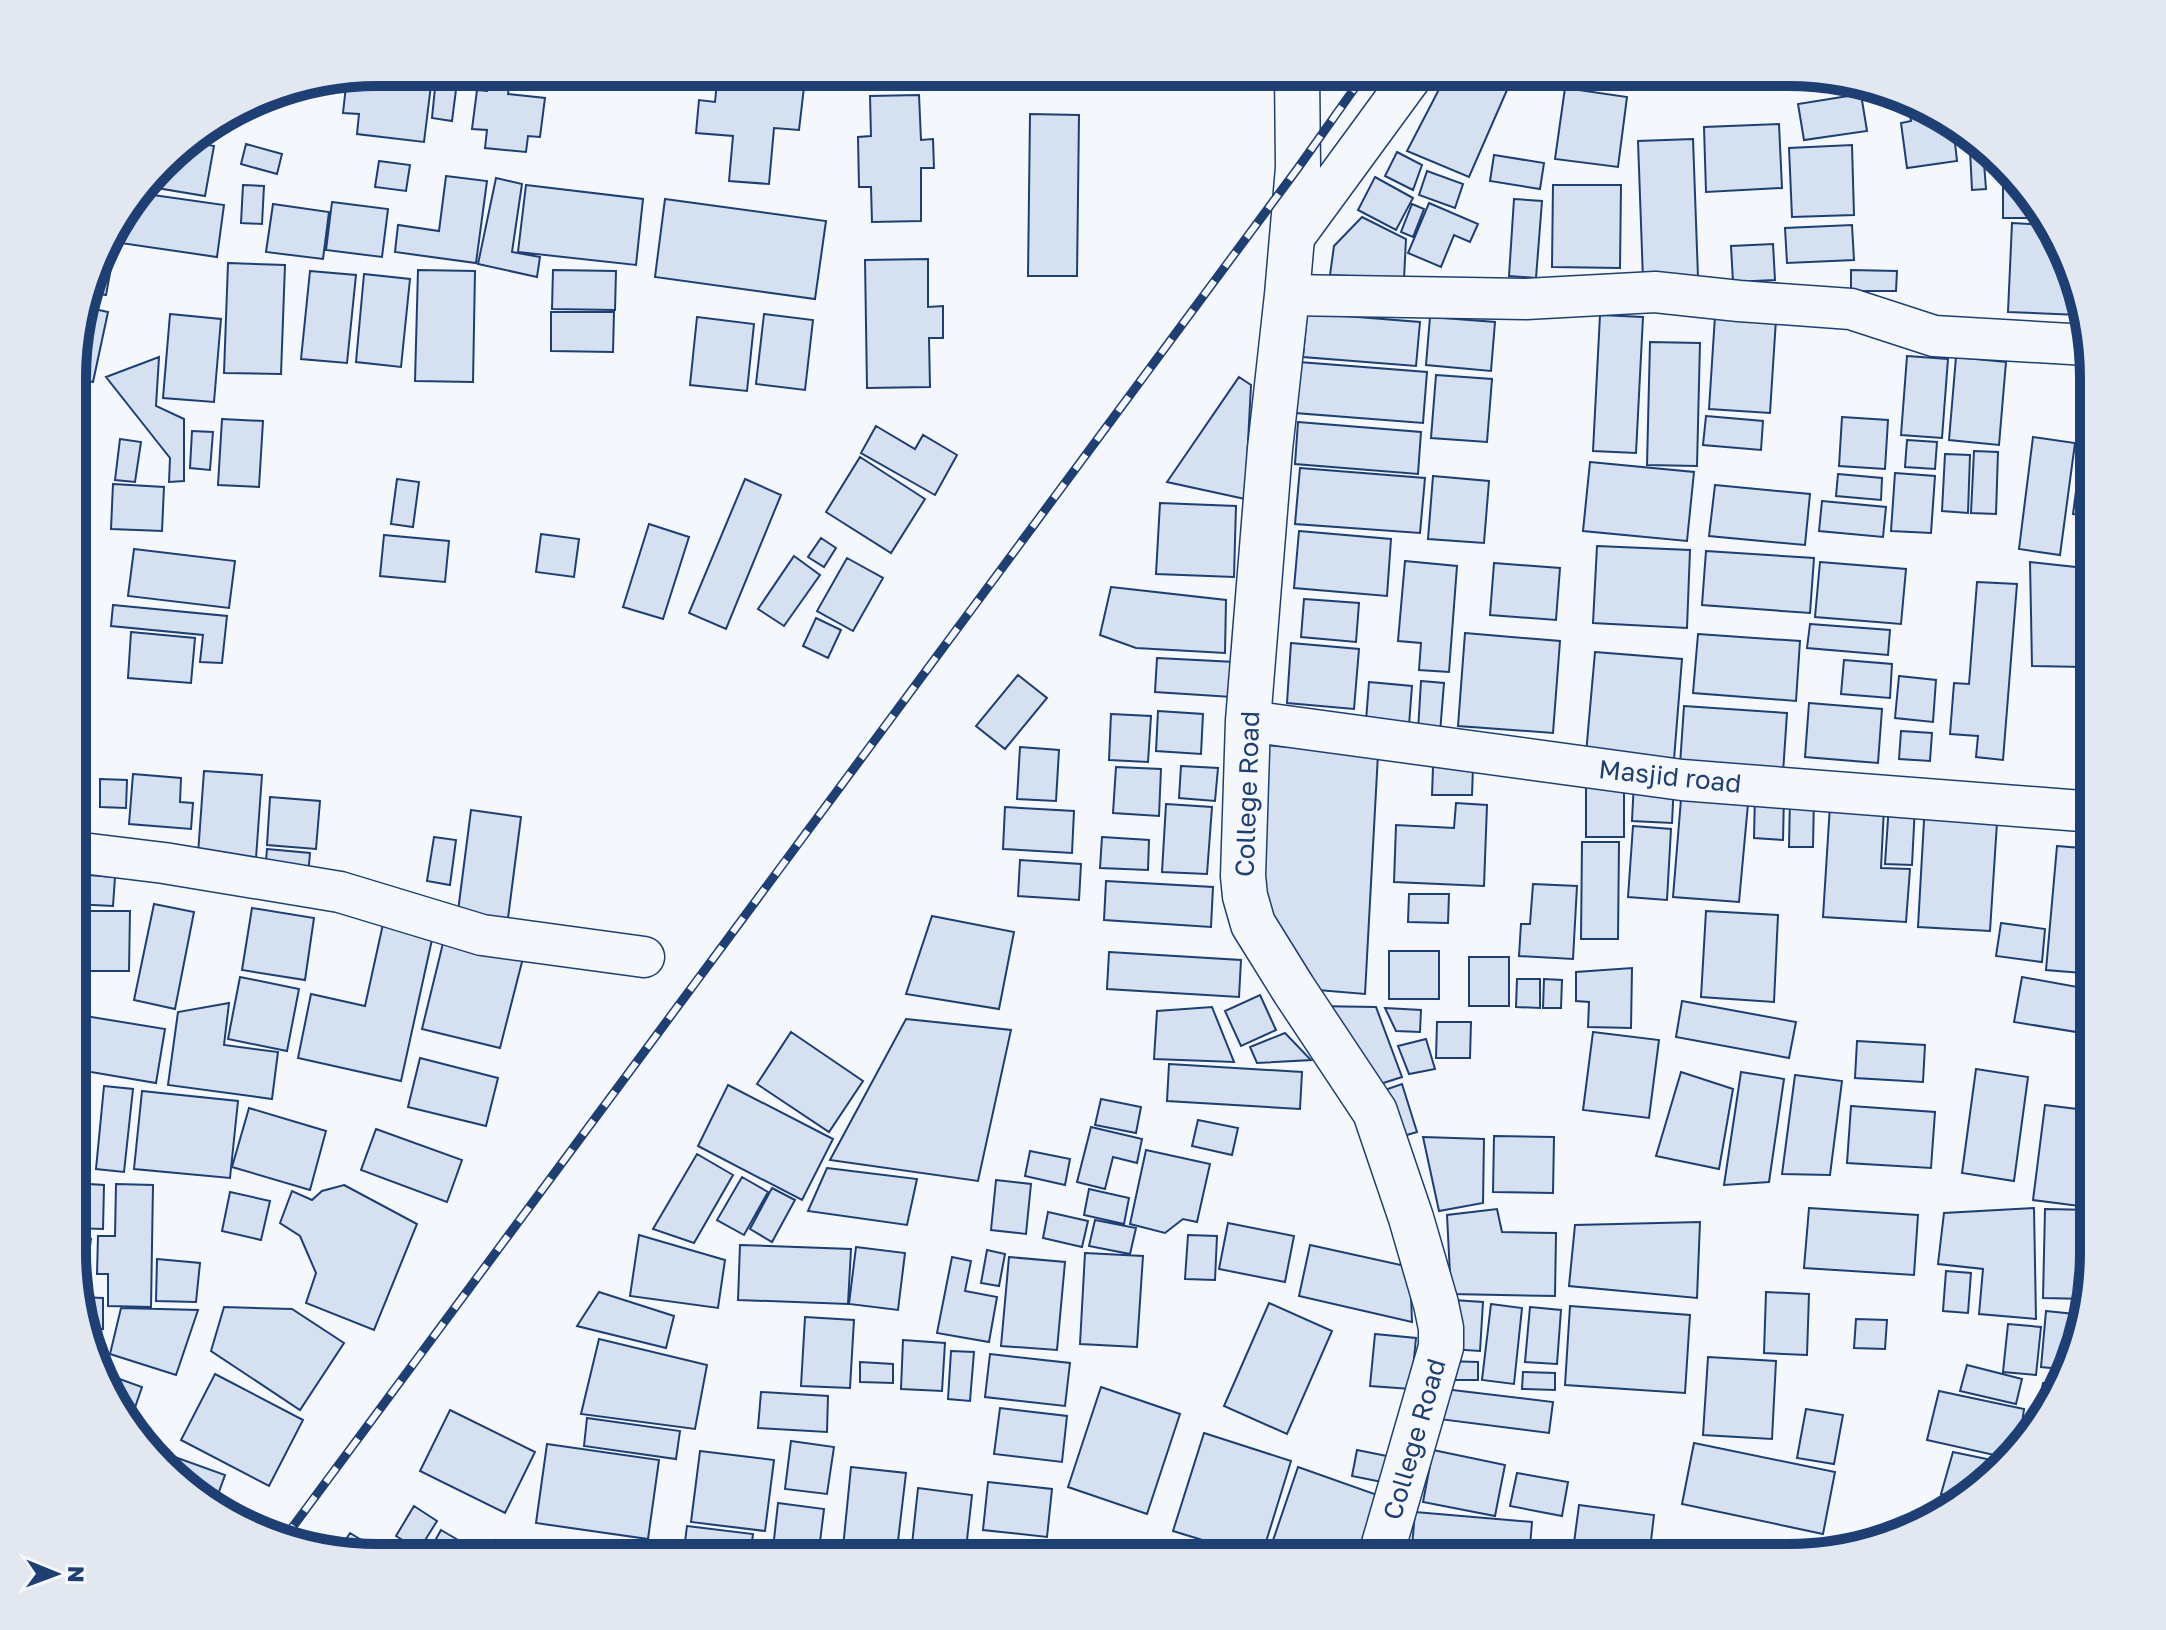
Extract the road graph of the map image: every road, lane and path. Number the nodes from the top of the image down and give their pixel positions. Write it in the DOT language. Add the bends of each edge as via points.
graph roads {
  1 [pos="1297,86"];
  2 [pos="1405,86"];
  3 [pos="1292,240"];
  4 [pos="1287,295"];
  5 [pos="2078,344"];
  6 [pos="1248,721"];
  7 [pos="2080,811"];
  8 [pos="86,853"];
  9 [pos="644,957"];
  10 [pos="1384,1544"];
  1 -- 3 [label="street, College Road"];
  2 -- 3 [label="street"];
  3 -- 4 [label="street, College Road"];
  4 -- 5 [label="street" via="1526,299 1655,292 1851,309 1934,336"];
  4 -- 6 [label="street, College Road"];
  6 -- 7 [label="street, Masjid road" via="1682,780"];
  6 -- 10 [label="street, College Road" via="1243,876 1253,924 1375,1112 1441,1328 1441,1347"];
  8 -- 9 [label="street" via="340,892 482,935"];
}
